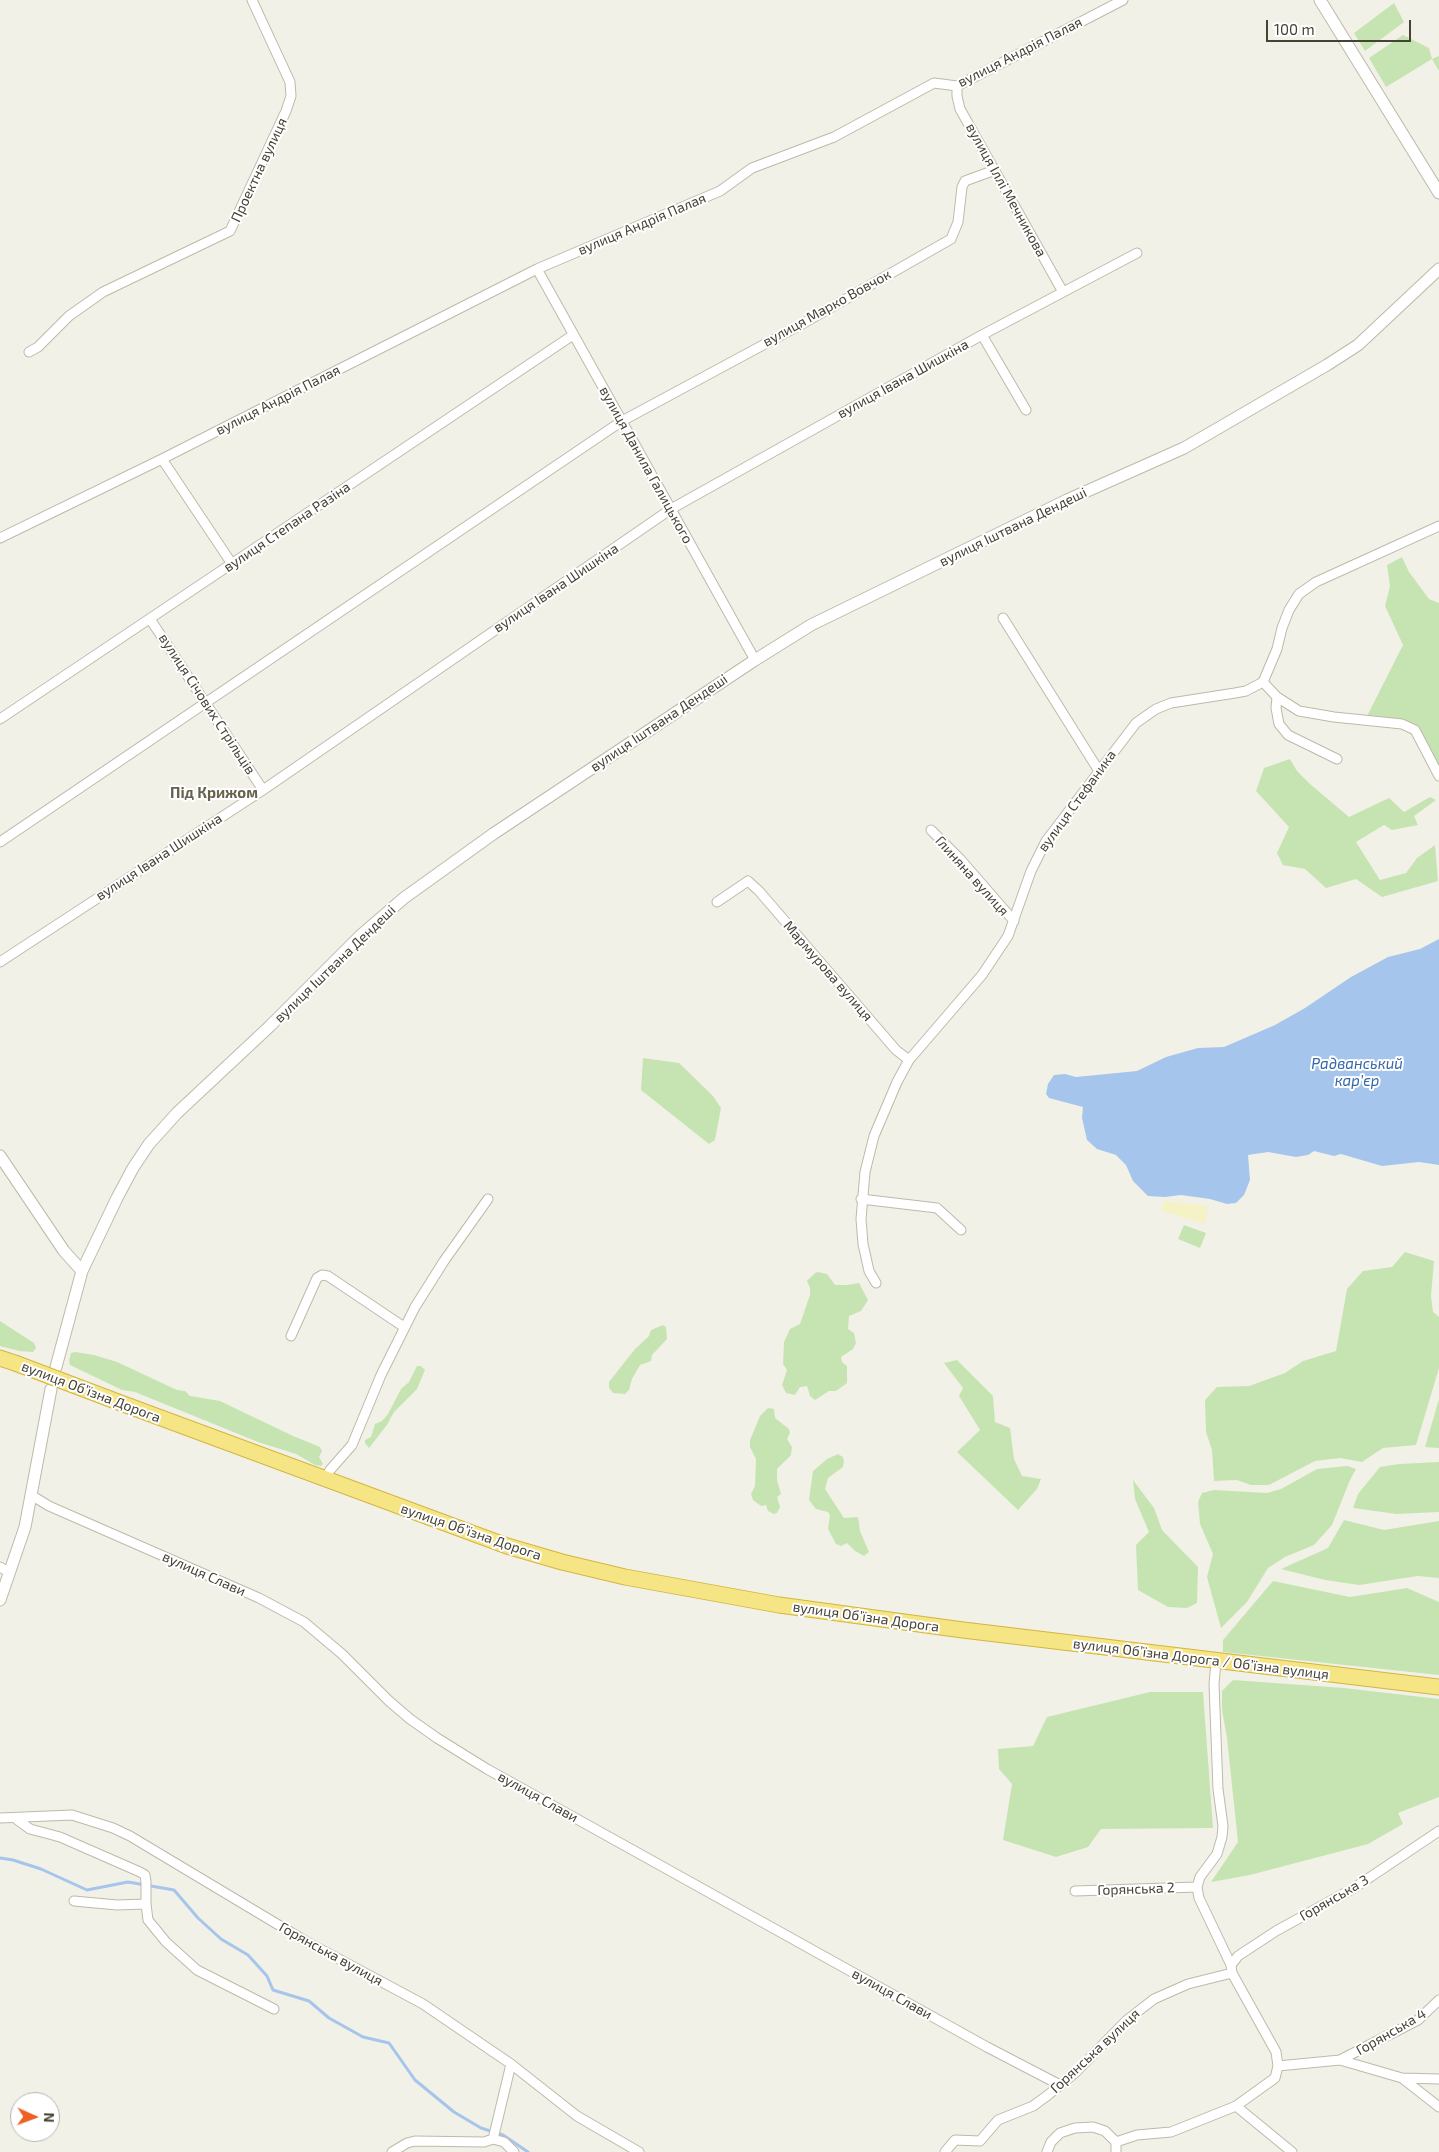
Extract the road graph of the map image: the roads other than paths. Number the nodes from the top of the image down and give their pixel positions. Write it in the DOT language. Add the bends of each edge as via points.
graph roads {
  1 [pos="252,0"];
  2 [pos="1123,0"];
  3 [pos="1320,0"];
  4 [pos="957,86"];
  5 [pos="994,170"];
  6 [pos="1439,193"];
  7 [pos="1137,253"];
  8 [pos="537,269"];
  9 [pos="1439,269"];
  10 [pos="1063,292"];
  11 [pos="574,335"];
  12 [pos="982,335"];
  13 [pos="28,352"];
  14 [pos="1026,410"];
  15 [pos="622,421"];
  16 [pos="162,459"];
  17 [pos="671,509"];
  18 [pos="1439,526"];
  19 [pos="0,538"];
  20 [pos="232,564"];
  21 [pos="1003,618"];
  22 [pos="150,619"];
  23 [pos="755,660"];
  24 [pos="1263,682"];
  25 [pos="1277,697"];
  26 [pos="207,704"];
  27 [pos="0,720"];
  28 [pos="1337,759"];
  29 [pos="1099,771"];
  30 [pos="1439,776"];
  31 [pos="263,790"];
  32 [pos="931,830"];
  33 [pos="0,842"];
  34 [pos="717,902"];
  35 [pos="1014,921"];
  36 [pos="0,962"];
  37 [pos="910,1060"];
  38 [pos="0,1156"];
  39 [pos="488,1199"];
  40 [pos="861,1199"];
  41 [pos="961,1230"];
  42 [pos="82,1271"];
  43 [pos="876,1283"];
  44 [pos="404,1327"];
  45 [pos="291,1336"];
  46 [pos="0,1358"];
  47 [pos="56,1367"];
  48 [pos="51,1389"];
  49 [pos="325,1480"];
  50 [pos="31,1494"];
  51 [pos="5,1569"];
  52 [pos="0,1600"];
  53 [pos="963,1630"];
  54 [pos="1216,1662"];
  55 [pos="1439,1687"];
  56 [pos="0,1818"];
  57 [pos="15,1818"];
  58 [pos="1439,1831"];
  59 [pos="1197,1887"];
  60 [pos="1075,1892"];
  61 [pos="74,1901"];
  62 [pos="146,1904"];
  63 [pos="1231,1969"];
  64 [pos="1439,2000"];
  65 [pos="274,2009"];
  66 [pos="1340,2060"];
  67 [pos="511,2064"];
  68 [pos="1278,2066"];
  69 [pos="1402,2078"];
  70 [pos="1439,2079"];
  71 [pos="1060,2085"];
  72 [pos="1236,2106"];
  73 [pos="1439,2107"];
  74 [pos="493,2139"];
  75 [pos="1116,2142"];
  76 [pos="392,2152"];
  77 [pos="514,2152"];
  78 [pos="639,2152"];
  79 [pos="945,2152"];
  80 [pos="1047,2152"];
  81 [pos="1116,2152"];
  82 [pos="1292,2152"];
  1 -- 13 [label="street, Проектна вулиця" via="290,82 291,96 230,231 103,292 76,310 38,347"];
  2 -- 4 [label="street, вулиця Андрія Палая"];
  3 -- 6 [label="street"];
  4 -- 5 [label="street, вулиця Іллі Мечникова" via="960,109"];
  4 -- 8 [label="street, вулиця Андрія Палая" via="934,83 834,137 752,168 720,191"];
  5 -- 10 [label="street, вулиця Іллі Мечникова"];
  5 -- 15 [label="street, вулиця Марко Вовчок" via="965,181 958,222 951,239"];
  7 -- 10 [label="street, вулиця Івана Шишкіна"];
  8 -- 11 [label="street, вулиця Данила Галицького"];
  8 -- 16 [label="street, вулиця Андрія Палая"];
  9 -- 23 [label="street, вулиця Іштвана Дендеші" via="1346,354 1195,443 880,590 811,625"];
  10 -- 12 [label="street, вулиця Івана Шишкіна"];
  11 -- 15 [label="street, вулиця Данила Галицького"];
  11 -- 20 [label="street, вулиця Степана Разіна"];
  12 -- 14 [label="street"];
  12 -- 17 [label="street, вулиця Івана Шишкіна"];
  15 -- 17 [label="street, вулиця Данила Галицького"];
  15 -- 26 [label="street"];
  16 -- 19 [label="street, вулиця Андрія Палая"];
  16 -- 20 [label="street"];
  17 -- 23 [label="street, вулиця Данила Галицького"];
  17 -- 31 [label="street, вулиця Івана Шишкіна"];
  18 -- 24 [label="street" via="1316,582 1299,594 1289,610"];
  20 -- 22 [label="street, вулиця Степана Разіна"];
  21 -- 29 [label="street"];
  22 -- 26 [label="street, вулиця Січових Стрільців"];
  22 -- 27 [label="street, вулиця Степана Разіна"];
  23 -- 42 [label="street, вулиця Іштвана Дендеші" via="468,851 404,898 360,936 157,1134 133,1168"];
  24 -- 25 [label="street"];
  24 -- 29 [label="street, вулиця Стефаника" via="1246,691 1185,699 1156,709 1126,733"];
  25 -- 28 [label="street" via="1279,724 1288,734"];
  25 -- 30 [label="street" via="1307,713 1402,724 1415,730"];
  26 -- 31 [label="street, вулиця Січових Стрільців"];
  26 -- 33 [label="street"];
  29 -- 35 [label="street, вулиця Стефаника" via="1046,841"];
  31 -- 36 [label="street, вулиця Івана Шишкіна"];
  32 -- 35 [label="street, Глиняна вулиця" via="962,860"];
  34 -- 37 [label="street, Мармурова вулиця" via="748,881 896,1050"];
  35 -- 37 [label="street, вулиця Стефаника" via="982,975"];
  37 -- 40 [label="street, вулиця Стефаника" via="874,1136 864,1172"];
  38 -- 42 [label="street" via="64,1251"];
  39 -- 44 [label="street" via="444,1261"];
  40 -- 41 [label="street" via="937,1208"];
  40 -- 43 [label="street, вулиця Стефаника" via="863,1244 869,1271"];
  42 -- 47 [label="street, вулиця Іштвана Дендеші"];
  44 -- 45 [label="street" via="322,1275 317,1278"];
  44 -- 49 [label="street" via="352,1445"];
  46 -- 49 [label="highway, вулиця Обʼїзна Дорога, bridge"];
  48 -- 50 [label="street"];
  49 -- 53 [label="highway, вулиця Обʼїзна Дорога" via="507,1546 625,1577 780,1605"];
  50 -- 51 [label="street" via="25,1527"];
  50 -- 71 [label="street, вулиця Слави" via="48,1506 259,1598 304,1622 410,1719 488,1769"];
  51 -- 52 [label="street"];
  53 -- 54 [label="highway, вулиця Обʼїзна Дорога / Обʼїзна вулиця"];
  54 -- 55 [label="highway, вулиця Обʼїзна Дорога / Обʼїзна вулиця"];
  54 -- 59 [label="street" via="1218,1789 1223,1826 1217,1854 1200,1877"];
  56 -- 57 [label="street, Горянська вулиця"];
  57 -- 62 [label="street" via="30,1829 60,1838 145,1875"];
  57 -- 67 [label="street, Горянська вулиця" via="72,1815 125,1834 307,1942 423,2004"];
  58 -- 63 [label="street, Горянська 3" via="1354,1888 1238,1956"];
  59 -- 60 [label="street, Горянська 2"];
  59 -- 63 [label="street"];
  61 -- 62 [label="street"];
  62 -- 65 [label="street" via="148,1920 166,1942 197,1970"];
  63 -- 68 [label="street" via="1276,2052"];
  63 -- 71 [label="street, Горянська вулиця" via="1154,1999 1132,2015"];
  64 -- 66 [label="street, Горянська 4" via="1418,2020"];
  66 -- 68 [label="street"];
  66 -- 69 [label="street"];
  67 -- 74 [label="street"];
  67 -- 78 [label="street, Горянська вулиця" via="577,2116"];
  68 -- 72 [label="street" via="1275,2078"];
  69 -- 70 [label="street"];
  69 -- 73 [label="street"];
  71 -- 79 [label="street, Горянська вулиця" via="1033,2106 998,2120 980,2141 955,2140"];
  72 -- 75 [label="street" via="1171,2132 1137,2135"];
  72 -- 82 [label="street"];
  74 -- 76 [label="street" via="484,2142 415,2140"];
  74 -- 77 [label="street" via="504,2142"];
  75 -- 80 [label="street" via="1105,2131 1075,2128 1060,2133"];
  75 -- 81 [label="street"];
}
